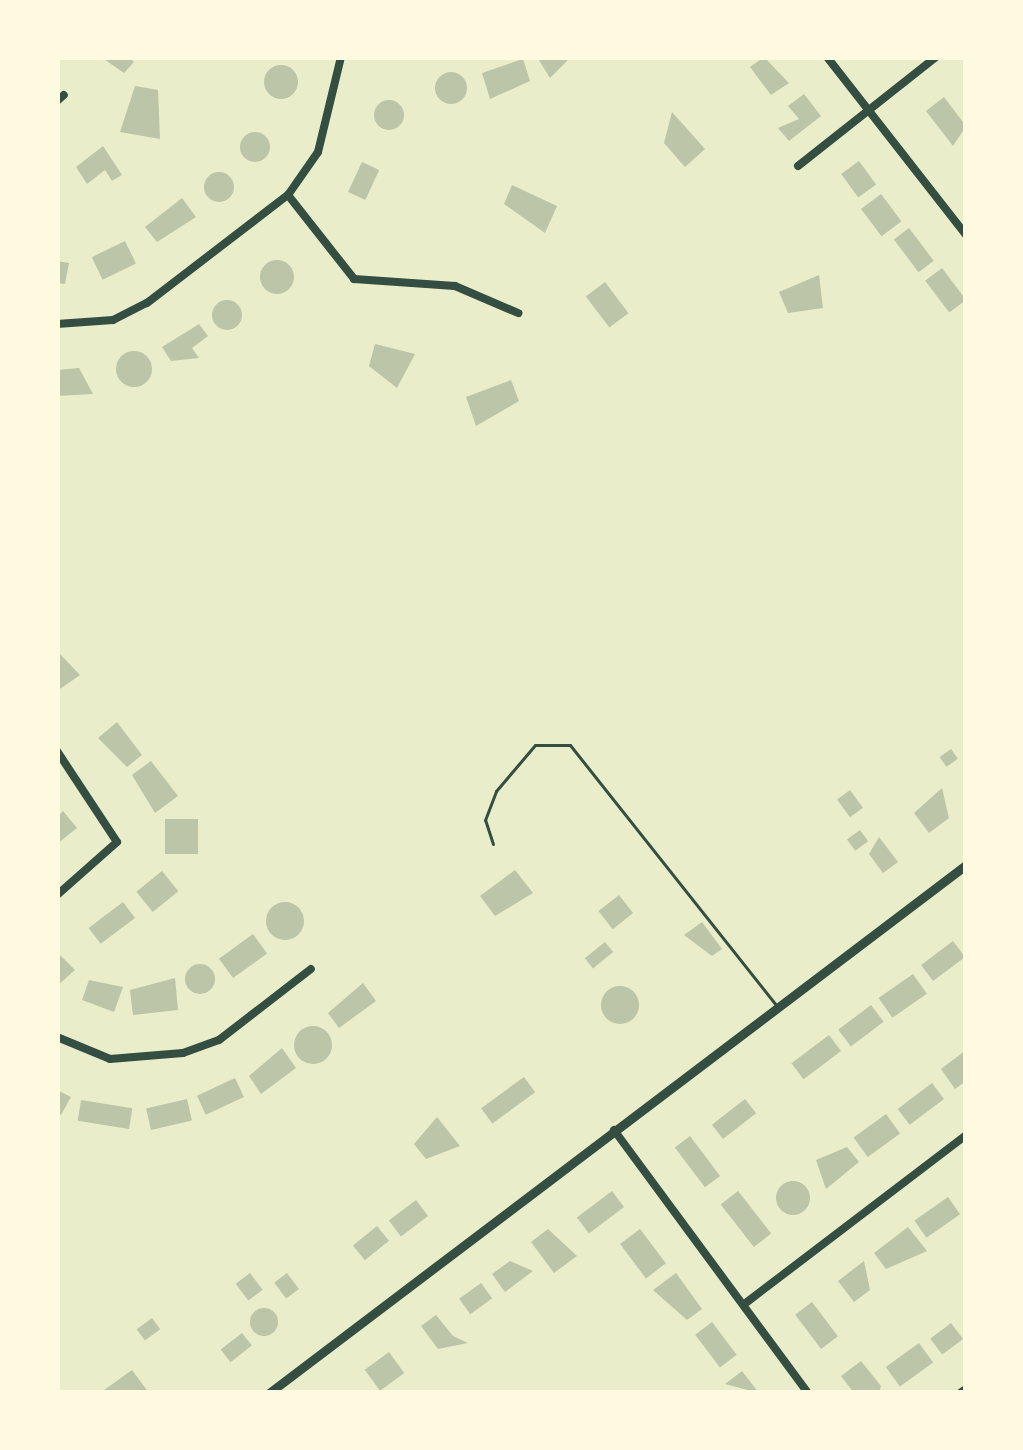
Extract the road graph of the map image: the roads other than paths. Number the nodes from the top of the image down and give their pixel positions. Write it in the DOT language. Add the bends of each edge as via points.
graph roads {
  1 [pos="341,57"];
  2 [pos="827,57"];
  3 [pos="937,57"];
  4 [pos="868,110"];
  5 [pos="798,166"];
  6 [pos="288,195"];
  7 [pos="966,235"];
  8 [pos="518,313"];
  9 [pos="57,324"];
  10 [pos="57,751"];
  11 [pos="493,844"];
  12 [pos="966,865"];
  13 [pos="57,895"];
  14 [pos="311,969"];
  15 [pos="778,1008"];
  16 [pos="57,1037"];
  17 [pos="614,1130"];
  18 [pos="966,1135"];
  19 [pos="746,1303"];
  20 [pos="268,1393"];
  21 [pos="808,1393"];
  1 -- 6 [label="street" via="318,152"];
  2 -- 4 [label="street"];
  3 -- 4 [label="street"];
  4 -- 5 [label="street"];
  4 -- 7 [label="street"];
  6 -- 8 [label="street" via="354,279 455,286"];
  6 -- 9 [label="street" via="147,303 113,320"];
  10 -- 13 [label="street" via="117,842"];
  11 -- 15 [label="lane" via="485,820 496,791 535,745 570,745"];
  12 -- 15 [label="street"];
  14 -- 16 [label="street" via="219,1040 183,1054 110,1060"];
  15 -- 17 [label="street"];
  17 -- 19 [label="street"];
  17 -- 20 [label="street"];
  18 -- 19 [label="street"];
  19 -- 21 [label="street"];
}
